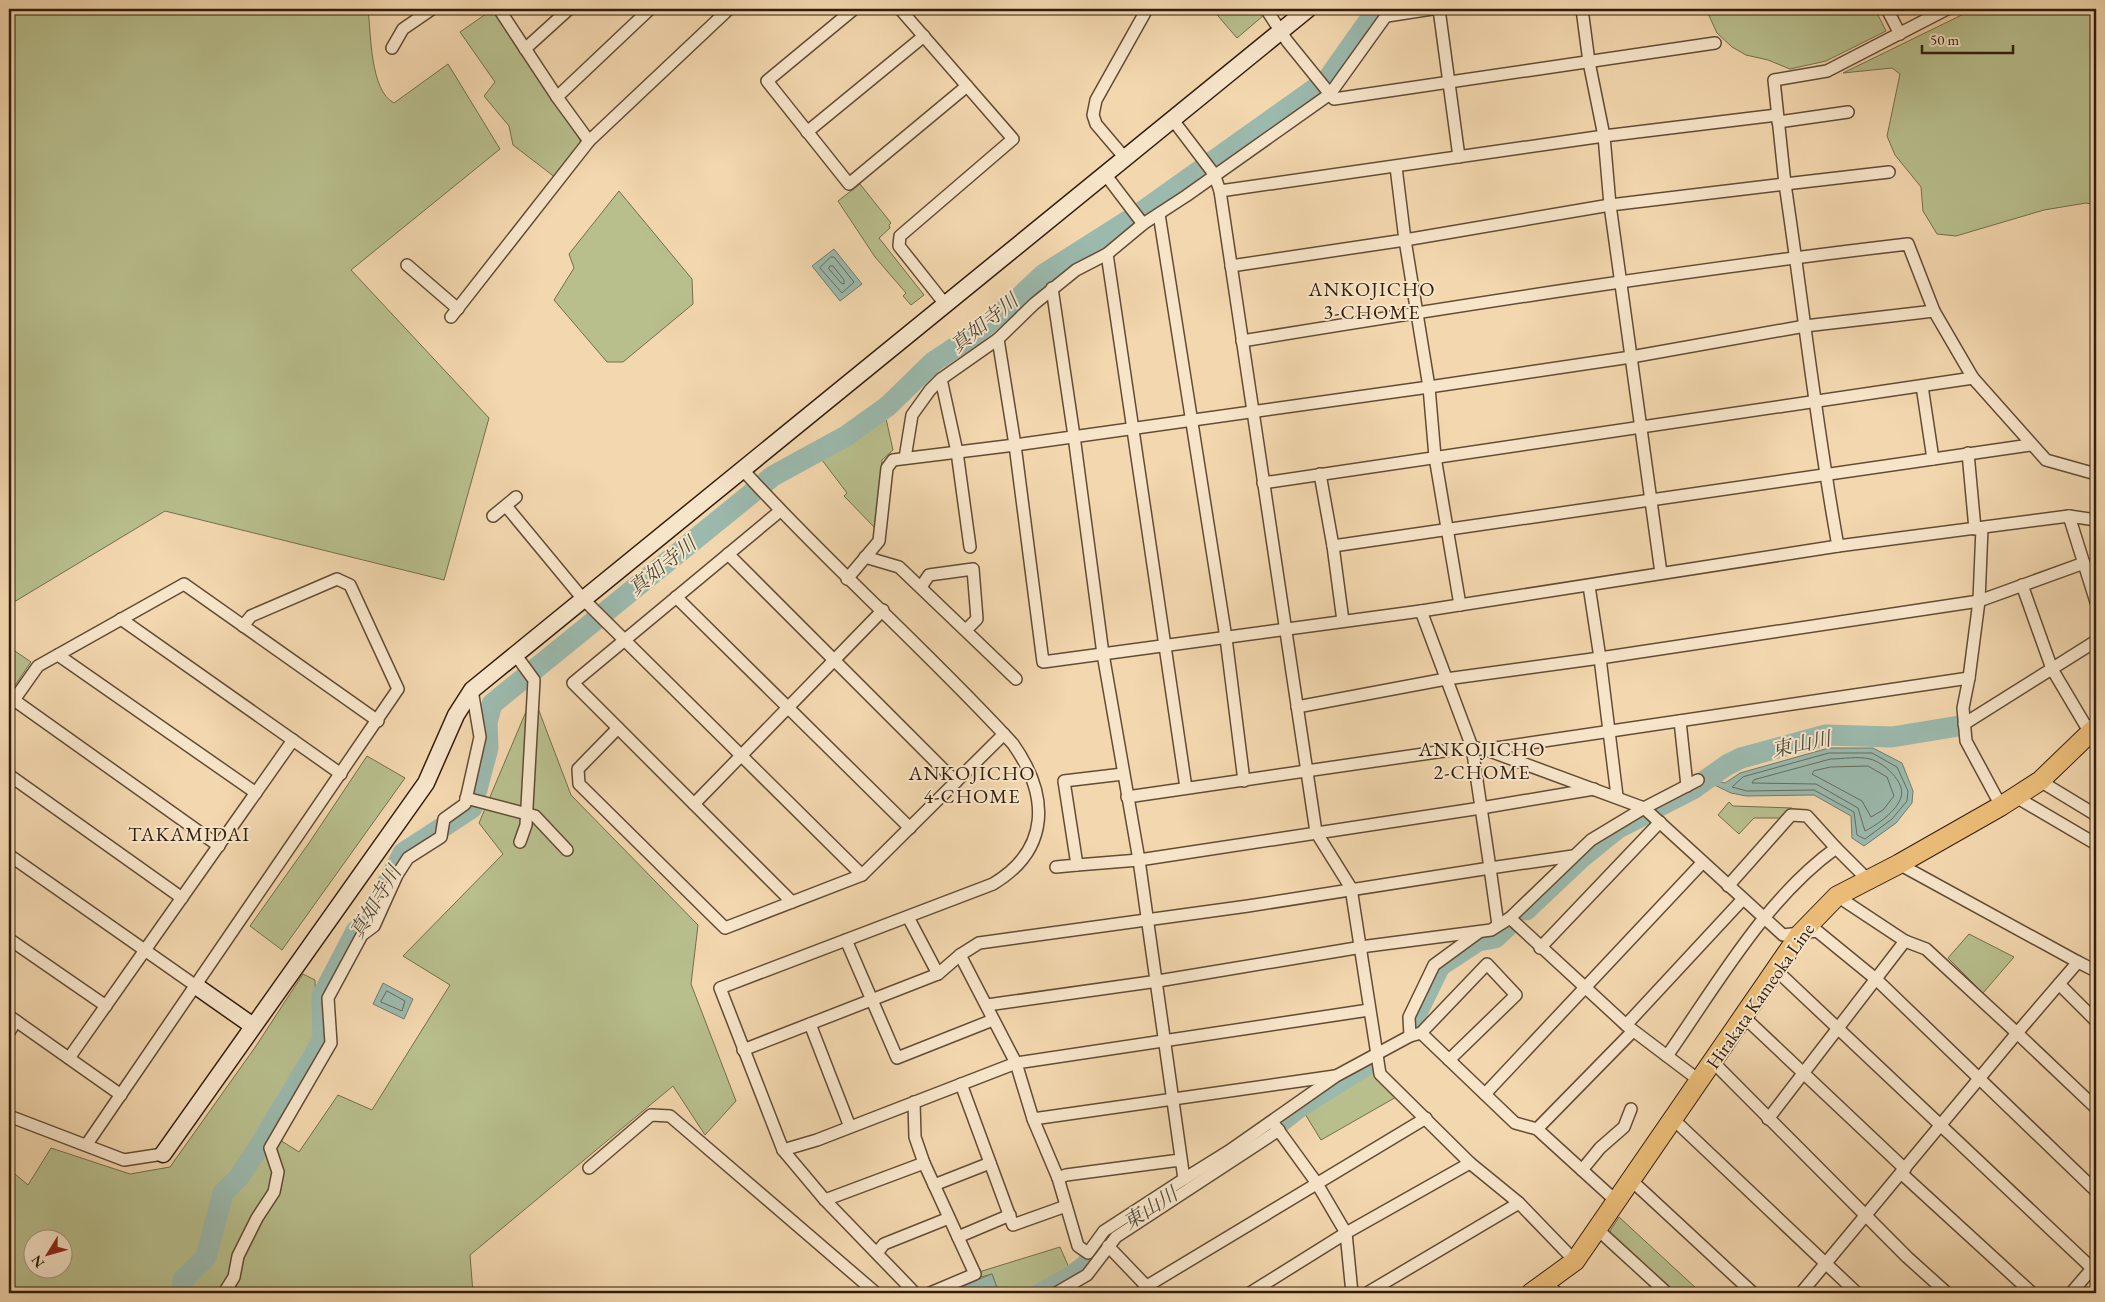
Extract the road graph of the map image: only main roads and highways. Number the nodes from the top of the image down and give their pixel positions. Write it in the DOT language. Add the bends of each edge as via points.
graph roads {
  1 [pos="2093,730"];
  2 [pos="1545,1290"];
  1 -- 2 [label="main road, Hirakata Kameoka Line" via="2040,781 1838,896 1800,934 1574,1261"];
}
